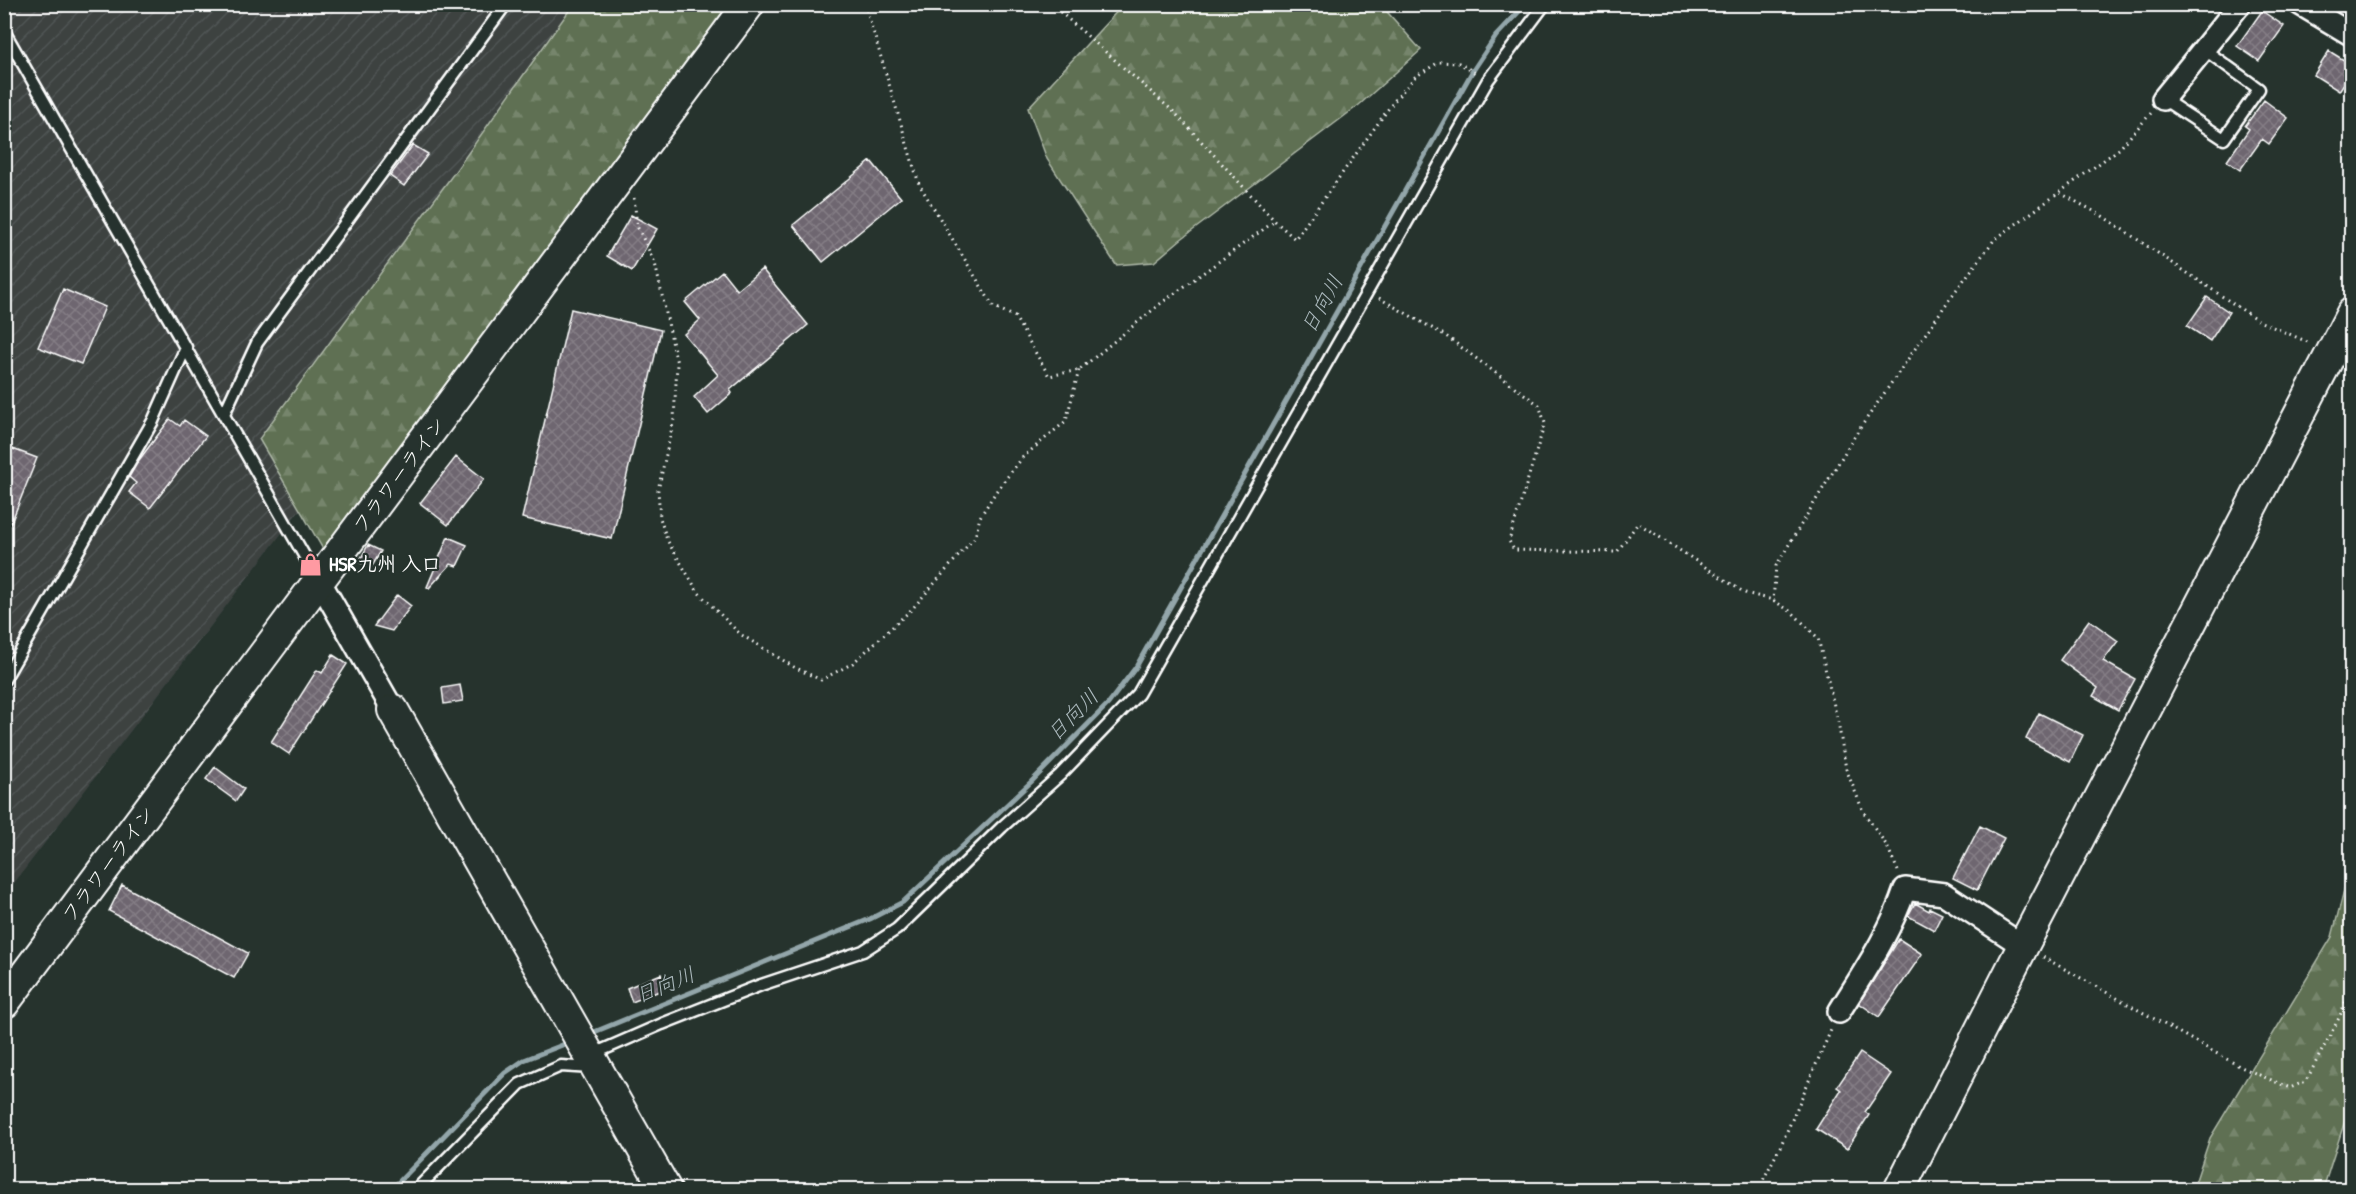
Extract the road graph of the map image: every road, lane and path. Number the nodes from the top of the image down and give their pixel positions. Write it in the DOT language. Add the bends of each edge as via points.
graph roads {
  1 [pos="506,4"];
  2 [pos="749,4"];
  3 [pos="865,4"];
  4 [pos="1051,4"];
  5 [pos="1545,4"];
  6 [pos="2240,4"];
  7 [pos="2300,4"];
  8 [pos="4,32"];
  9 [pos="2352,35"];
  10 [pos="2205,50"];
  11 [pos="1478,75"];
  12 [pos="2163,99"];
  13 [pos="630,164"];
  14 [pos="2060,193"];
  15 [pos="1275,221"];
  16 [pos="1367,292"];
  17 [pos="2352,313"];
  18 [pos="186,347"];
  19 [pos="2331,352"];
  20 [pos="1079,370"];
  21 [pos="224,414"];
  22 [pos="320,582"];
  23 [pos="1773,600"];
  24 [pos="4,680"];
  25 [pos="393,710"];
  26 [pos="1905,890"];
  27 [pos="2023,946"];
  28 [pos="2352,986"];
  29 [pos="4,1003"];
  30 [pos="1839,1012"];
  31 [pos="594,1062"];
  32 [pos="416,1190"];
  33 [pos="666,1190"];
  34 [pos="1758,1190"];
  35 [pos="1899,1190"];
  1 -- 21 [label="lane" via="257,343"];
  2 -- 13 [label="street, フラワーライン"];
  3 -- 20 [label="path" via="919,184 993,306 1015,317 1049,376"];
  4 -- 15 [label="path" via="1175,112"];
  5 -- 16 [label="lane" via="1488,80"];
  6 -- 10 [label="street"];
  7 -- 9 [label="street"];
  8 -- 18 [label="lane"];
  10 -- 12 [label="street"];
  10 -- 12 [label="lane" via="2259,88 2224,139"];
  11 -- 15 [label="path" via="1459,63 1439,62 1415,77 1295,239"];
  12 -- 14 [label="path" via="2120,149"];
  13 -- 20 [label="path" via="637,226 655,263 677,364 674,419 658,490 667,540 698,592 740,634 821,680 853,663 904,616 975,537 980,517 1023,457 1066,421"];
  13 -- 22 [label="street, フラワーライン"];
  14 -- 19 [label="path" via="2101,215 2259,321"];
  14 -- 23 [label="path" via="1994,240 1951,297 1856,434 1776,566"];
  15 -- 20 [label="path" via="1160,304"];
  16 -- 23 [label="path" via="1446,336 1539,405 1545,423 1509,541 1514,550 1617,552 1638,523 1745,592"];
  16 -- 31 [label="lane" via="1138,694 1060,775 897,928 863,951 662,1024"];
  17 -- 19 [label="street"];
  18 -- 21 [label="lane"];
  18 -- 24 [label="lane" via="153,421"];
  19 -- 27 [label="street"];
  21 -- 22 [label="lane"];
  22 -- 25 [label="street"];
  22 -- 29 [label="street, フラワーライン"];
  23 -- 26 [label="path" via="1818,638 1846,769 1863,811 1887,846"];
  25 -- 31 [label="street"];
  26 -- 27 [label="street" via="1944,894"];
  26 -- 30 [label="street" via="1877,951"];
  27 -- 28 [label="path" via="2241,1067 2290,1088 2306,1081"];
  27 -- 35 [label="street"];
  30 -- 34 [label="path"];
  31 -- 32 [label="lane" via="561,1066 519,1084"];
  31 -- 33 [label="street"];
}
